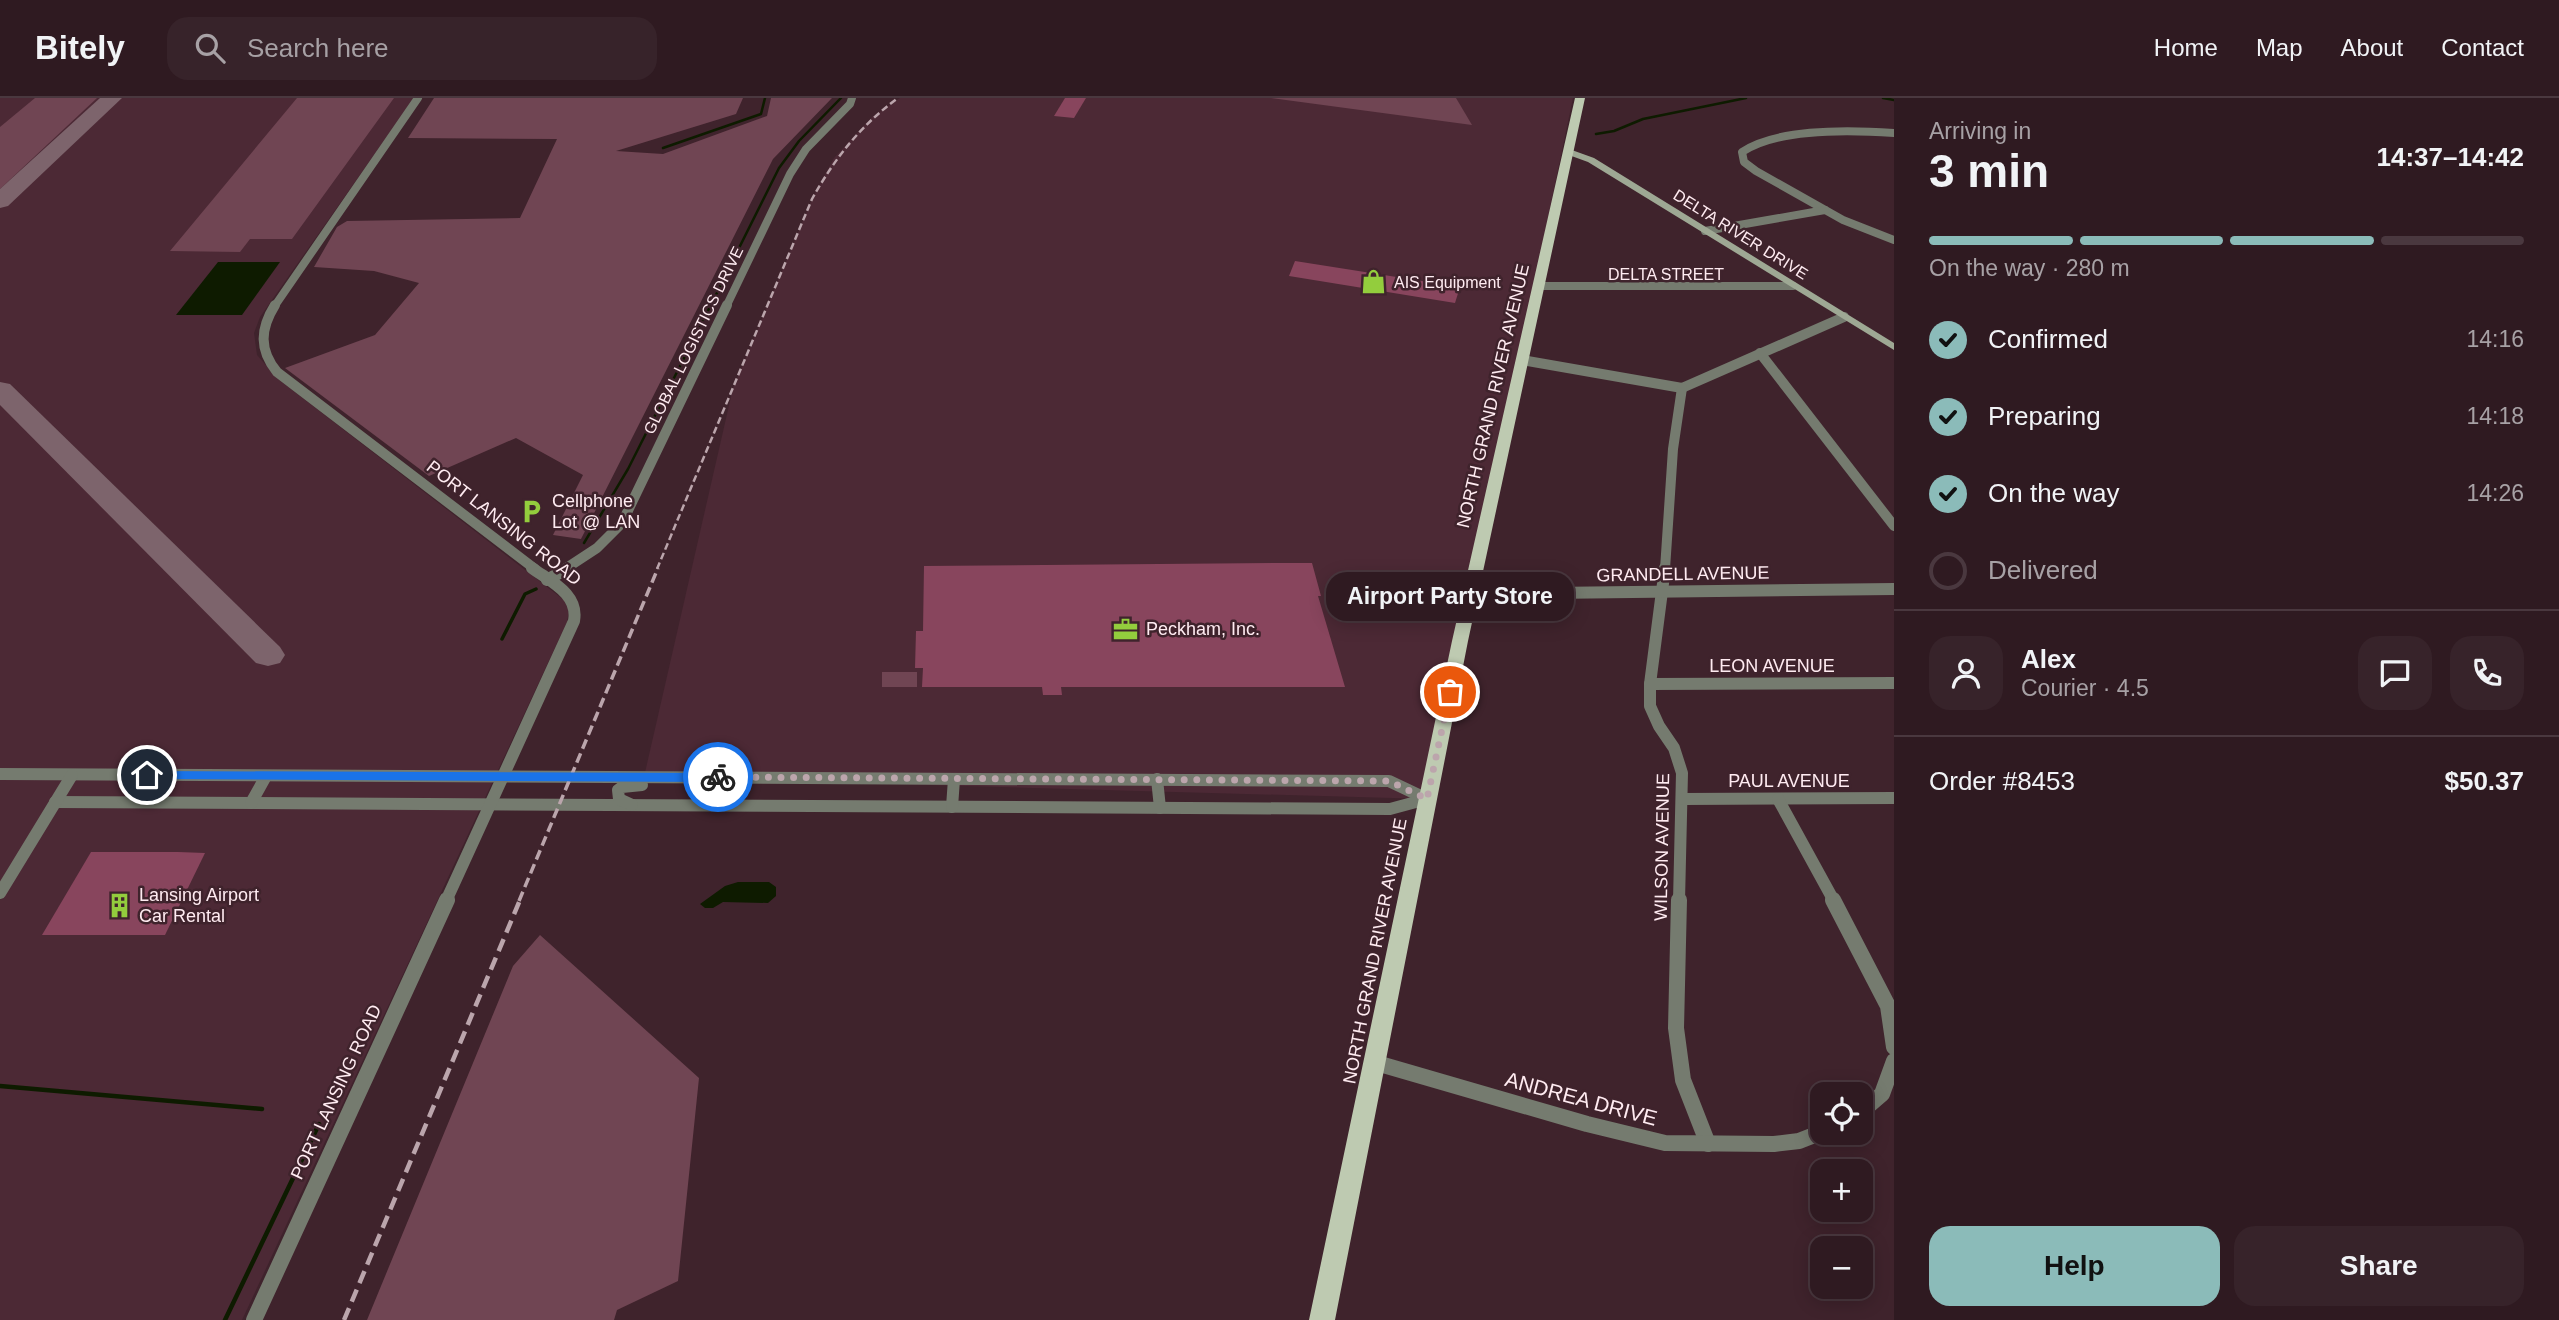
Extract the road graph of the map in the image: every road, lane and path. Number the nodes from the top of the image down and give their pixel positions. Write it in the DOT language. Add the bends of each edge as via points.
graph roads {
  1 [pos="418,98"];
  2 [pos="852,98"];
  3 [pos="1580,98"];
  4 [pos="1894,133"];
  5 [pos="1569,152"];
  6 [pos="1825,210"];
  7 [pos="1705,231"];
  8 [pos="1894,240"];
  9 [pos="1539,286"];
  10 [pos="1793,286"];
  11 [pos="1844,317"];
  12 [pos="1894,347"];
  13 [pos="1760,353"];
  14 [pos="1522,360"];
  15 [pos="1682,388"];
  16 [pos="1894,526"];
  17 [pos="1474,578"];
  18 [pos="547,580"];
  19 [pos="1894,589"];
  20 [pos="1663,591"];
  21 [pos="1894,683"];
  22 [pos="1650,684"];
  23 [pos="0,774"];
  24 [pos="72,775"];
  25 [pos="266,776"];
  26 [pos="503,777"];
  27 [pos="763,777"];
  28 [pos="954,779"];
  29 [pos="1157,779"];
  30 [pos="1894,798"];
  31 [pos="1427,799"];
  32 [pos="1683,799"];
  33 [pos="1778,799"];
  34 [pos="55,802"];
  35 [pos="251,803"];
  36 [pos="490,804"];
  37 [pos="633,805"];
  38 [pos="952,807"];
  39 [pos="1160,808"];
  40 [pos="0,893"];
  41 [pos="1894,1047"];
  42 [pos="1894,1061"];
  43 [pos="1373,1062"];
  44 [pos="1888,1097"];
  45 [pos="1810,1137"];
  46 [pos="1708,1144"];
  47 [pos="254,1320"];
  48 [pos="1322,1320"];
  1 -- 18 [label="street, PORT LANSING ROAD" via="273,308 261,338 262,351 277,372"];
  2 -- 18 [label="street, GLOBAL LOGISTICS DRIVE" via="790,174 622,523 593,551"];
  3 -- 5 [label="main road, NORTH GRAND RIVER AVENUE"];
  4 -- 6 [label="street" via="1860,131 1780,139 1755,143 1741,152 1748,166"];
  5 -- 7 [label="street, DELTA RIVER DRIVE" via="1591,160"];
  5 -- 9 [label="main road, NORTH GRAND RIVER AVENUE"];
  6 -- 7 [label="street"];
  6 -- 8 [label="street"];
  7 -- 10 [label="street, DELTA RIVER DRIVE"];
  9 -- 10 [label="street, DELTA STREET"];
  9 -- 14 [label="main road, NORTH GRAND RIVER AVENUE"];
  10 -- 11 [label="street, DELTA RIVER DRIVE"];
  11 -- 12 [label="street, DELTA RIVER DRIVE"];
  11 -- 13 [label="street"];
  13 -- 15 [label="street"];
  13 -- 16 [label="street"];
  14 -- 15 [label="street"];
  14 -- 17 [label="main road, NORTH GRAND RIVER AVENUE"];
  15 -- 20 [label="street, WILSON AVENUE"];
  17 -- 20 [label="street, GRANDELL AVENUE" via="1538,593"];
  17 -- 31 [label="main road, NORTH GRAND RIVER AVENUE"];
  18 -- 26 [label="street, PORT LANSING ROAD" via="567,594 577,612"];
  19 -- 20 [label="street, GRANDELL AVENUE"];
  20 -- 22 [label="street, WILSON AVENUE"];
  21 -- 22 [label="street, LEON AVENUE"];
  22 -- 32 [label="street, WILSON AVENUE" via="1653,714 1679,760"];
  23 -- 24 [label="street"];
  24 -- 25 [label="street"];
  24 -- 34 [label="street"];
  25 -- 26 [label="street"];
  25 -- 35 [label="street"];
  26 -- 27 [label="street"];
  26 -- 36 [label="street, PORT LANSING ROAD"];
  27 -- 28 [label="street"];
  27 -- 37 [label="street" via="732,785 622,787 619,800"];
  28 -- 29 [label="street"];
  28 -- 38 [label="street"];
  29 -- 31 [label="street" via="1389,781"];
  29 -- 39 [label="street"];
  30 -- 33 [label="street, PAUL AVENUE"];
  31 -- 39 [label="street" via="1390,809"];
  31 -- 43 [label="main road, NORTH GRAND RIVER AVENUE"];
  32 -- 33 [label="street, PAUL AVENUE"];
  32 -- 46 [label="street, WILSON AVENUE" via="1675,1028 1683,1080"];
  33 -- 41 [label="street" via="1875,977 1888,1006"];
  34 -- 35 [label="street"];
  34 -- 40 [label="street"];
  35 -- 36 [label="street"];
  36 -- 37 [label="street"];
  36 -- 47 [label="street, PORT LANSING ROAD"];
  37 -- 38 [label="street"];
  38 -- 39 [label="street"];
  42 -- 44 [label="street"];
  43 -- 46 [label="street, ANDREA DRIVE" via="1631,1136"];
  43 -- 48 [label="main road, NORTH GRAND RIVER AVENUE"];
  45 -- 46 [label="street, ANDREA DRIVE" via="1774,1144"];
}
